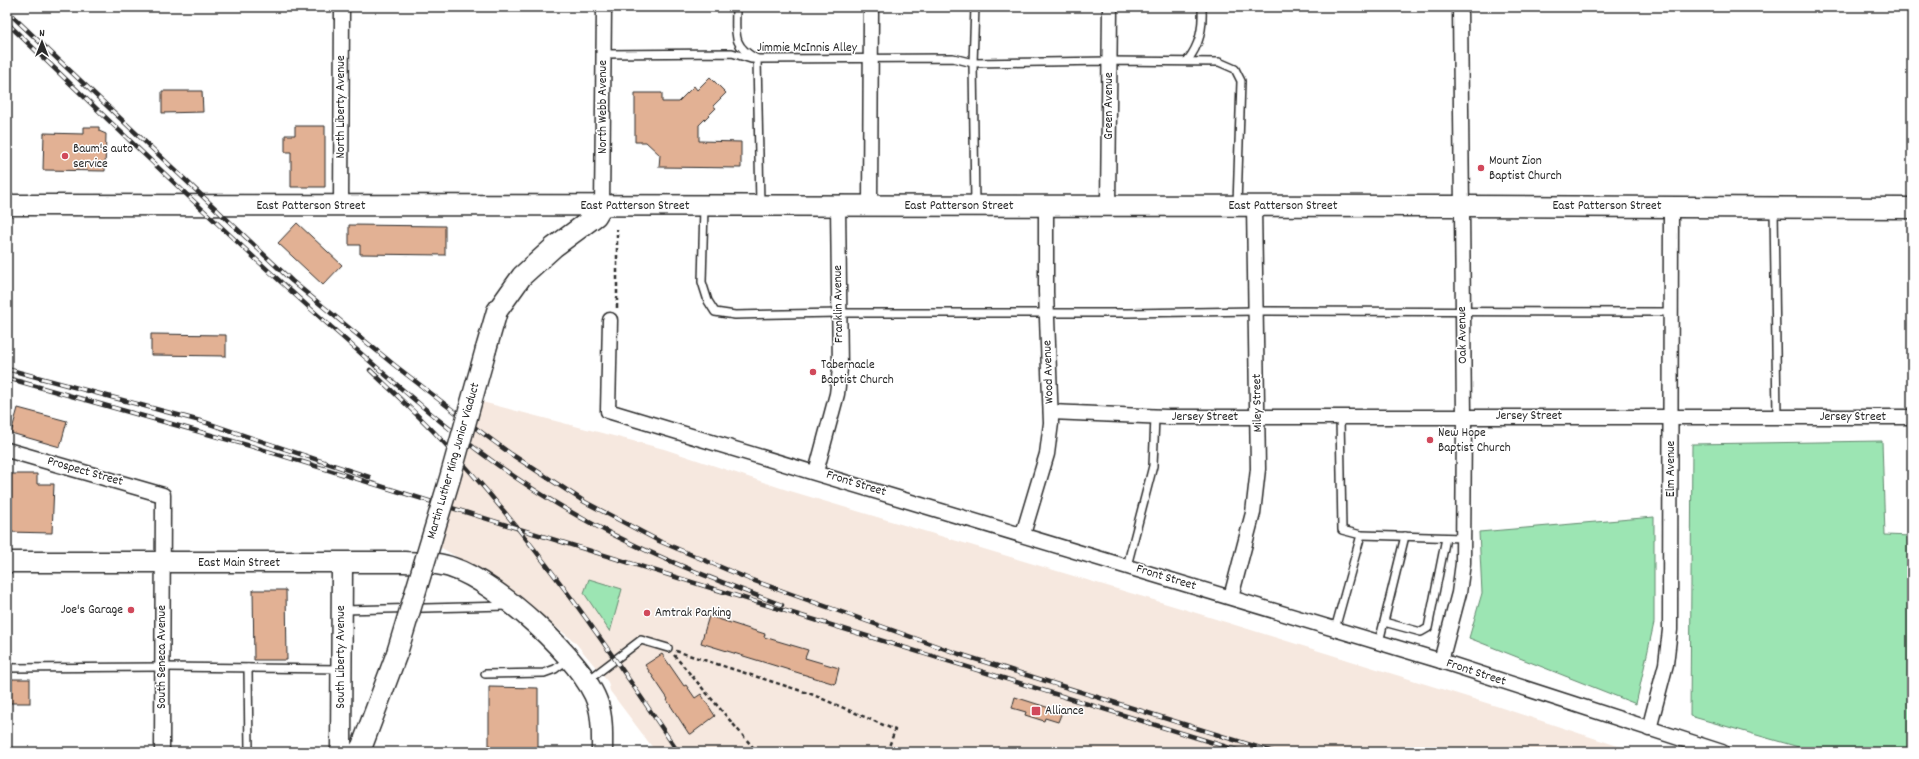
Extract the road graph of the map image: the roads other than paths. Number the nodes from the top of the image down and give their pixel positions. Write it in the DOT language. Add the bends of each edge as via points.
graph roads {
  1 [pos="342,7"];
  2 [pos="604,7"];
  3 [pos="736,7"];
  4 [pos="871,7"];
  5 [pos="975,7"];
  6 [pos="1110,7"];
  7 [pos="1202,7"];
  8 [pos="1460,7"];
  9 [pos="603,54"];
  10 [pos="757,59"];
  11 [pos="871,60"];
  12 [pos="1109,61"];
  13 [pos="1187,61"];
  14 [pos="973,63"];
  15 [pos="7,205"];
  16 [pos="341,206"];
  17 [pos="602,206"];
  18 [pos="704,206"];
  19 [pos="760,206"];
  20 [pos="838,206"];
  21 [pos="870,206"];
  22 [pos="975,206"];
  23 [pos="1046,206"];
  24 [pos="1108,206"];
  25 [pos="1245,206"];
  26 [pos="1462,206"];
  27 [pos="1671,207"];
  28 [pos="1774,207"];
  29 [pos="1912,208"];
  30 [pos="1256,311"];
  31 [pos="1463,312"];
  32 [pos="1671,312"];
  33 [pos="839,313"];
  34 [pos="1047,313"];
  35 [pos="610,320"];
  36 [pos="1051,412"];
  37 [pos="1464,416"];
  38 [pos="1671,416"];
  39 [pos="1777,416"];
  40 [pos="1154,417"];
  41 [pos="1259,417"];
  42 [pos="1340,417"];
  43 [pos="1912,417"];
  44 [pos="7,450"];
  45 [pos="816,472"];
  46 [pos="163,495"];
  47 [pos="1023,534"];
  48 [pos="1361,535"];
  49 [pos="1405,536"];
  50 [pos="1446,538"];
  51 [pos="1463,538"];
  52 [pos="7,562"];
  53 [pos="162,562"];
  54 [pos="342,563"];
  55 [pos="1127,566"];
  56 [pos="1231,597"];
  57 [pos="512,606"];
  58 [pos="341,610"];
  59 [pos="1384,622"];
  60 [pos="1336,629"];
  61 [pos="1379,642"];
  62 [pos="668,648"];
  63 [pos="569,659"];
  64 [pos="1441,661"];
  65 [pos="162,667"];
  66 [pos="7,668"];
  67 [pos="248,668"];
  68 [pos="341,669"];
  69 [pos="485,674"];
  70 [pos="587,681"];
  71 [pos="1649,729"];
  72 [pos="162,752"];
  73 [pos="249,752"];
  74 [pos="340,752"];
  75 [pos="358,752"];
  76 [pos="602,752"];
  77 [pos="1722,752"];
  1 -- 16 [label="street, North Liberty Avenue"];
  2 -- 9 [label="street, North Webb Avenue"];
  3 -- 10 [label="lane" via="736,38 745,53"];
  4 -- 11 [label="street"];
  5 -- 14 [label="lane"];
  6 -- 12 [label="street, Green Avenue"];
  7 -- 13 [label="lane" via="1200,41"];
  8 -- 26 [label="street, Oak Avenue"];
  9 -- 10 [label="lane, Jimmie McInnis Alley" via="732,53"];
  9 -- 17 [label="street, North Webb Avenue"];
  10 -- 11 [label="lane, Jimmie McInnis Alley"];
  10 -- 19 [label="lane"];
  11 -- 14 [label="lane, Jimmie McInnis Alley" via="953,58"];
  11 -- 21 [label="street"];
  12 -- 13 [label="lane, Jimmie McInnis Alley"];
  12 -- 14 [label="lane, Jimmie McInnis Alley"];
  12 -- 24 [label="street, Green Avenue"];
  13 -- 25 [label="lane, Jimmie McInnis Alley" via="1219,62 1235,69 1241,81"];
  14 -- 22 [label="lane"];
  15 -- 16 [label="street, East Patterson Street"];
  16 -- 17 [label="street, East Patterson Street"];
  17 -- 18 [label="street, East Patterson Street"];
  17 -- 75 [label="street, Martin Luther King Junior Viaduct, bridge" via="596,216 554,247 522,276 497,311 450,478 396,653"];
  18 -- 19 [label="street, East Patterson Street"];
  18 -- 33 [label="lane" via="702,282 708,301 715,312 735,315"];
  19 -- 20 [label="street, East Patterson Street"];
  20 -- 21 [label="street, East Patterson Street"];
  20 -- 33 [label="street, Franklin Avenue"];
  21 -- 22 [label="street, East Patterson Street"];
  22 -- 23 [label="street, East Patterson Street"];
  23 -- 24 [label="street, East Patterson Street"];
  23 -- 34 [label="street, Wood Avenue"];
  24 -- 25 [label="street, East Patterson Street"];
  25 -- 26 [label="street, East Patterson Street"];
  25 -- 30 [label="street, Miley Street"];
  26 -- 27 [label="street, East Patterson Street"];
  26 -- 31 [label="street, Oak Avenue"];
  27 -- 28 [label="street, East Patterson Street"];
  27 -- 32 [label="street, Elm Avenue"];
  28 -- 29 [label="street, East Patterson Street"];
  28 -- 39 [label="lane"];
  30 -- 31 [label="lane"];
  30 -- 34 [label="lane"];
  30 -- 41 [label="street, Miley Street"];
  31 -- 32 [label="lane"];
  31 -- 37 [label="street, Oak Avenue"];
  32 -- 38 [label="street, Elm Avenue"];
  33 -- 34 [label="lane"];
  33 -- 45 [label="street, Franklin Avenue" via="840,369 837,394"];
  34 -- 36 [label="street, Wood Avenue"];
  35 -- 45 [label="street, Front Street" via="608,411"];
  36 -- 40 [label="street, Jersey Street"];
  36 -- 47 [label="street, Wood Avenue" via="1047,454"];
  37 -- 38 [label="street, Jersey Street"];
  37 -- 42 [label="street, Jersey Street"];
  37 -- 51 [label="street, Oak Avenue"];
  38 -- 39 [label="street, Jersey Street"];
  38 -- 71 [label="street, Elm Avenue" via="1669,641"];
  39 -- 43 [label="street, Jersey Street"];
  40 -- 41 [label="street, Jersey Street"];
  40 -- 55 [label="lane" via="1153,466"];
  41 -- 42 [label="street, Jersey Street"];
  41 -- 56 [label="street, Miley Street" via="1257,491"];
  42 -- 48 [label="lane" via="1342,530"];
  44 -- 46 [label="street, Prospect Street"];
  45 -- 47 [label="street, Front Street"];
  46 -- 53 [label="street, South Seneca Avenue"];
  47 -- 55 [label="street, Front Street"];
  48 -- 49 [label="lane"];
  48 -- 60 [label="lane"];
  49 -- 50 [label="lane"];
  49 -- 59 [label="lane"];
  50 -- 51 [label="lane"];
  50 -- 59 [label="lane" via="1428,628 1421,632"];
  51 -- 64 [label="street, Oak Avenue" via="1459,594"];
  52 -- 53 [label="street, East Main Street"];
  53 -- 54 [label="street, East Main Street"];
  53 -- 65 [label="street, South Seneca Avenue"];
  54 -- 57 [label="street, East Main Street" via="404,562 452,567 469,574"];
  54 -- 58 [label="street, South Liberty Avenue"];
  55 -- 56 [label="street, Front Street"];
  56 -- 60 [label="street, Front Street"];
  57 -- 58 [label="lane"];
  57 -- 63 [label="street, East Main Street"];
  58 -- 68 [label="street, South Liberty Avenue"];
  59 -- 61 [label="lane"];
  60 -- 61 [label="street, Front Street"];
  61 -- 64 [label="street, Front Street"];
  62 -- 70 [label="lane" via="641,640"];
  63 -- 69 [label="lane" via="544,673"];
  63 -- 70 [label="street, East Main Street"];
  64 -- 71 [label="street, Front Street"];
  65 -- 66 [label="lane"];
  65 -- 67 [label="lane"];
  65 -- 72 [label="street, South Seneca Avenue"];
  67 -- 68 [label="lane"];
  67 -- 73 [label="lane"];
  68 -- 74 [label="street, South Liberty Avenue"];
  70 -- 76 [label="street, East Main Street" via="600,710"];
  71 -- 77 [label="street, Front Street"];
}
